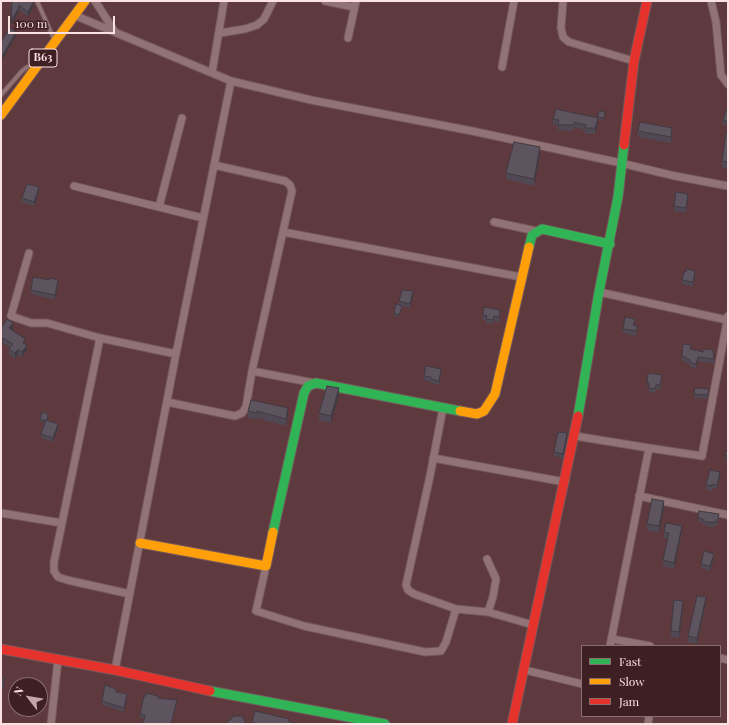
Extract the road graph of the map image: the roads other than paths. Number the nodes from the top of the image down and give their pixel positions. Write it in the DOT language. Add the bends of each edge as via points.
graph roads {
  1 [pos="37,1"];
  2 [pos="85,1"];
  3 [pos="96,1"];
  4 [pos="224,1"];
  5 [pos="273,1"];
  6 [pos="325,1"];
  7 [pos="514,1"];
  8 [pos="563,1"];
  9 [pos="647,1"];
  10 [pos="711,1"];
  11 [pos="355,4"];
  12 [pos="74,15"];
  13 [pos="115,32"];
  14 [pos="220,33"];
  15 [pos="348,38"];
  16 [pos="55,41"];
  17 [pos="634,61"];
  18 [pos="36,67"];
  19 [pos="502,67"];
  20 [pos="212,73"];
  21 [pos="231,81"];
  22 [pos="728,84"];
  23 [pos="1,95"];
  24 [pos="1,115"];
  25 [pos="182,118"];
  26 [pos="621,163"];
  27 [pos="214,164"];
  28 [pos="74,186"];
  29 [pos="728,186"];
  30 [pos="159,207"];
  31 [pos="203,218"];
  32 [pos="494,222"];
  33 [pos="536,231"];
  34 [pos="283,232"];
  35 [pos="610,244"];
  36 [pos="29,253"];
  37 [pos="521,277"];
  38 [pos="599,292"];
  39 [pos="727,318"];
  40 [pos="100,338"];
  41 [pos="176,354"];
  42 [pos="252,371"];
  43 [pos="316,384"];
  44 [pos="166,402"];
  45 [pos="443,408"];
  46 [pos="575,436"];
  47 [pos="649,448"];
  48 [pos="433,458"];
  49 [pos="565,482"];
  50 [pos="639,496"];
  51 [pos="1,513"];
  52 [pos="728,515"];
  53 [pos="62,523"];
  54 [pos="140,543"];
  55 [pos="487,559"];
  56 [pos="266,566"];
  57 [pos="130,594"];
  58 [pos="456,608"];
  59 [pos="488,612"];
  60 [pos="533,625"];
  61 [pos="611,643"];
  62 [pos="637,645"];
  63 [pos="1,649"];
  64 [pos="58,660"];
  65 [pos="115,670"];
  66 [pos="526,670"];
  67 [pos="581,684"];
  68 [pos="51,724"];
  69 [pos="383,724"];
  70 [pos="512,724"];
  1 -- 16 [label="lane"];
  2 -- 12 [label="main road, B63"];
  3 -- 13 [label="street"];
  4 -- 14 [label="street"];
  5 -- 14 [label="street" via="264,19 257,25"];
  6 -- 11 [label="street"];
  7 -- 19 [label="street"];
  8 -- 17 [label="street" via="561,28 569,42"];
  9 -- 17 [label="main road"];
  10 -- 22 [label="street" via="716,22 721,75"];
  11 -- 15 [label="street"];
  12 -- 13 [label="street"];
  12 -- 16 [label="main road, B63"];
  13 -- 20 [label="street"];
  14 -- 20 [label="street"];
  16 -- 18 [label="main road, B63"];
  17 -- 26 [label="main road"];
  18 -- 23 [label="lane" via="27,67 22,71"];
  18 -- 24 [label="main road, B63"];
  20 -- 21 [label="street"];
  21 -- 26 [label="street" via="310,100"];
  21 -- 27 [label="street"];
  25 -- 30 [label="street"];
  26 -- 29 [label="street"];
  26 -- 35 [label="main road" via="621,182"];
  27 -- 31 [label="street"];
  27 -- 34 [label="street" via="285,181 290,185 292,191"];
  28 -- 30 [label="street"];
  30 -- 31 [label="street"];
  31 -- 41 [label="street"];
  32 -- 33 [label="street"];
  33 -- 35 [label="main road" via="542,229"];
  33 -- 37 [label="main road" via="532,235"];
  34 -- 37 [label="street"];
  34 -- 42 [label="street"];
  35 -- 38 [label="main road"];
  36 -- 40 [label="street" via="11,316"];
  37 -- 45 [label="main road" via="495,394 490,405 477,414"];
  38 -- 39 [label="street"];
  38 -- 46 [label="main road"];
  39 -- 47 [label="street" via="702,456"];
  40 -- 41 [label="street"];
  40 -- 53 [label="street"];
  41 -- 44 [label="street"];
  42 -- 43 [label="street"];
  42 -- 44 [label="street" via="246,407 242,413 235,416"];
  43 -- 45 [label="main road"];
  43 -- 56 [label="main road" via="308,386 304,393"];
  44 -- 54 [label="street"];
  45 -- 48 [label="street"];
  46 -- 47 [label="street"];
  46 -- 49 [label="main road"];
  47 -- 50 [label="street"];
  48 -- 49 [label="street"];
  48 -- 58 [label="street" via="406,585 414,594"];
  49 -- 60 [label="main road"];
  50 -- 52 [label="street"];
  50 -- 61 [label="street"];
  51 -- 53 [label="street"];
  53 -- 57 [label="street" via="54,562 54,571 58,577"];
  54 -- 56 [label="main road"];
  54 -- 57 [label="street"];
  55 -- 59 [label="street" via="496,579"];
  56 -- 58 [label="street" via="256,611 304,626 425,652 440,651 446,642"];
  57 -- 65 [label="street"];
  58 -- 59 [label="street"];
  59 -- 60 [label="street"];
  60 -- 66 [label="main road"];
  61 -- 62 [label="street"];
  63 -- 64 [label="main road"];
  64 -- 65 [label="main road"];
  64 -- 68 [label="street"];
  65 -- 69 [label="main road" via="263,702"];
  66 -- 67 [label="street"];
  66 -- 70 [label="main road"];
}
